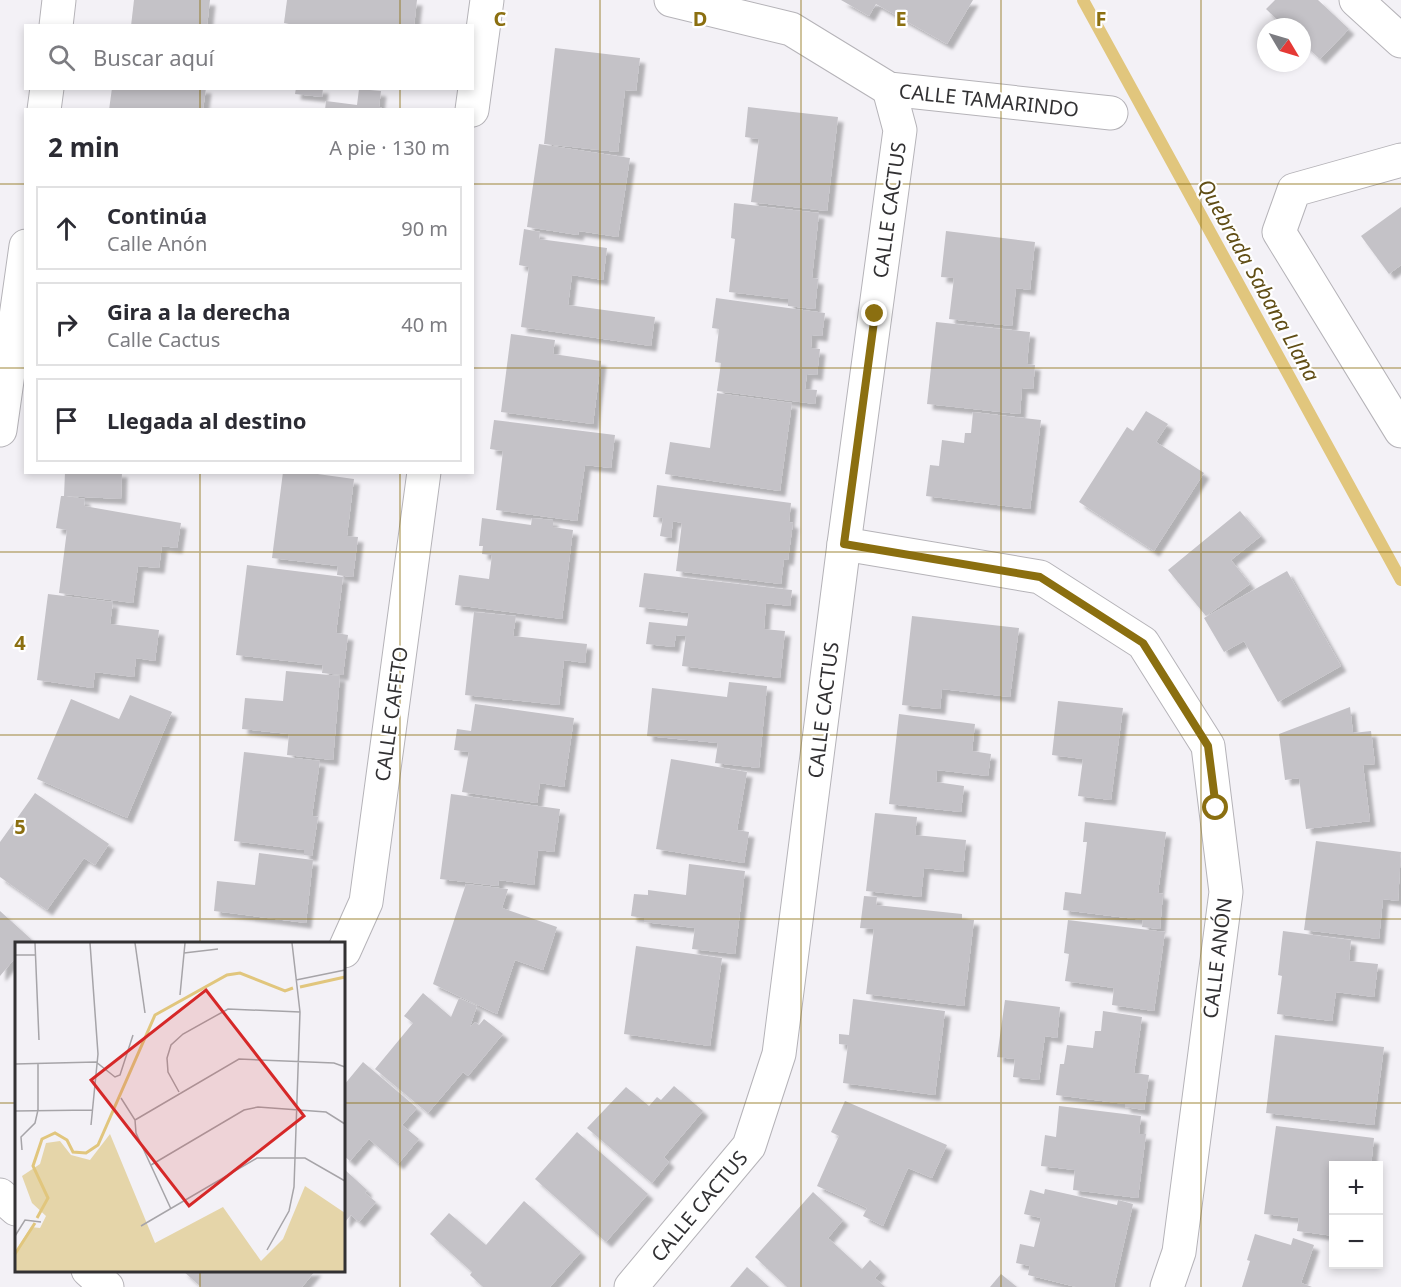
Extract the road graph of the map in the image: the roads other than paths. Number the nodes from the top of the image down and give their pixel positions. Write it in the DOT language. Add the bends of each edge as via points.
graph roads {
  1 [pos="59,0"];
  2 [pos="487,0"];
  3 [pos="671,0"];
  4 [pos="1356,0"];
  5 [pos="56,24"];
  6 [pos="1401,41"];
  7 [pos="889,89"];
  8 [pos="47,90"];
  9 [pos="44,108"];
  10 [pos="472,108"];
  11 [pos="1110,113"];
  12 [pos="1401,160"];
  13 [pos="24,260"];
  14 [pos="0,430"];
  15 [pos="1401,431"];
  16 [pos="424,474"];
  17 [pos="844,544"];
  18 [pos="345,949"];
  19 [pos="0,1195"];
  20 [pos="15,1208"];
  21 [pos="631,1287"];
  22 [pos="1167,1287"];
  1 -- 5 [label="street"];
  2 -- 10 [label="street"];
  3 -- 7 [label="street, CALLE TAMARINDO" via="790,29"];
  4 -- 6 [label="street"];
  7 -- 11 [label="street, CALLE TAMARINDO"];
  7 -- 17 [label="street, CALLE CACTUS" via="900,130"];
  8 -- 9 [label="street"];
  12 -- 15 [label="street" via="1294,190 1279,232"];
  13 -- 14 [label="street"];
  16 -- 18 [label="street, CALLE CAFETO" via="366,902"];
  17 -- 21 [label="street, CALLE CACTUS" via="779,1054 749,1146"];
  17 -- 22 [label="street, CALLE ANÓN" via="1040,577 1143,643 1208,746 1226,892 1179,1252"];
  19 -- 20 [label="street"];
}
